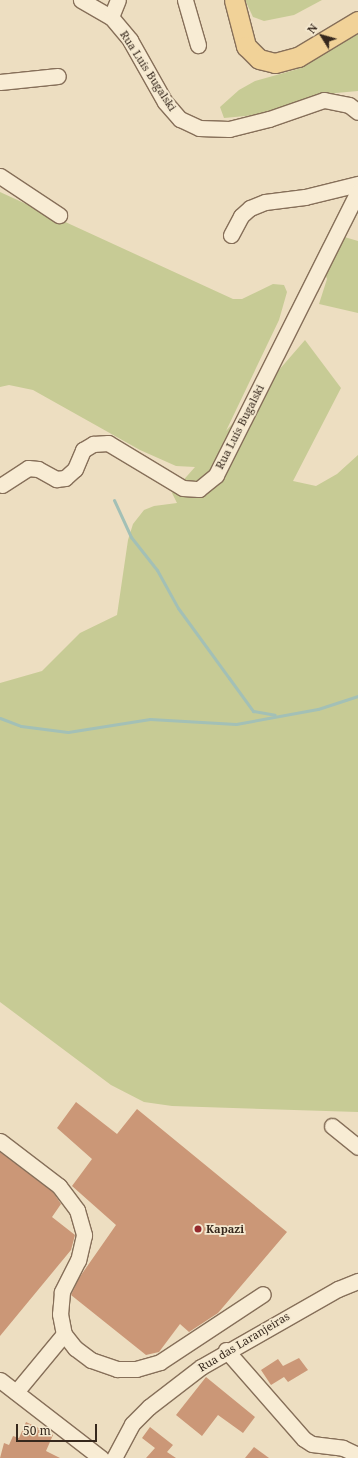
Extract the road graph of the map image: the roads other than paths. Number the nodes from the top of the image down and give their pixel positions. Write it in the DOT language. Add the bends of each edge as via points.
graph roads {
  1 [pos="81,0"];
  2 [pos="118,0"];
  3 [pos="185,0"];
  4 [pos="234,0"];
  5 [pos="111,16"];
  6 [pos="358,21"];
  7 [pos="198,45"];
  8 [pos="58,76"];
  9 [pos="0,82"];
  10 [pos="358,112"];
  11 [pos="0,176"];
  12 [pos="358,184"];
  13 [pos="358,192"];
  14 [pos="59,215"];
  15 [pos="232,236"];
  16 [pos="2,485"];
  17 [pos="332,1126"];
  18 [pos="0,1141"];
  19 [pos="358,1147"];
  20 [pos="358,1281"];
  21 [pos="263,1294"];
  22 [pos="64,1334"];
  23 [pos="226,1350"];
  24 [pos="0,1380"];
  25 [pos="16,1392"];
  26 [pos="358,1455"];
  27 [pos="101,1458"];
  28 [pos="114,1458"];
  1 -- 5 [label="street, Rua Luís Bugalski"];
  2 -- 5 [label="street"];
  3 -- 7 [label="street"];
  4 -- 6 [label="main road" via="246,46 259,59 275,63 298,57"];
  5 -- 10 [label="street, Rua Luís Bugalski" via="130,40 165,102 180,119 199,128 229,129 269,119 324,100 349,105"];
  8 -- 9 [label="street"];
  11 -- 14 [label="street"];
  12 -- 15 [label="street" via="265,202 250,208 241,216"];
  13 -- 16 [label="street, Rua Luís Bugalski" via="216,475 199,488 183,488 108,442 93,444 83,450 75,469 64,478 56,479 38,469 28,468"];
  17 -- 19 [label="street"];
  18 -- 22 [label="street" via="59,1186 77,1210 84,1235 78,1260 62,1292 60,1314"];
  20 -- 23 [label="street, Rua das Laranjeiras" via="338,1289"];
  21 -- 22 [label="street" via="160,1362 136,1369 116,1369 91,1360 75,1348"];
  22 -- 25 [label="street"];
  23 -- 26 [label="street" via="304,1438 312,1444 344,1448"];
  23 -- 28 [label="street, Rua das Laranjeiras" via="149,1407 132,1424"];
  24 -- 25 [label="street"];
  25 -- 27 [label="street"];
}
